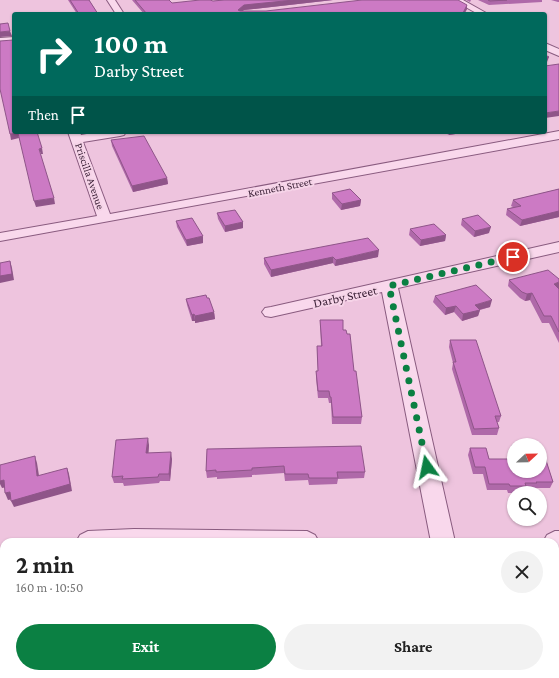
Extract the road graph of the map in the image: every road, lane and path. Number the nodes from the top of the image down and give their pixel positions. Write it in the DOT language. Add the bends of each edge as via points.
graph roads {
  1 [pos="111,0"];
  2 [pos="457,0"];
  3 [pos="119,12"];
  4 [pos="480,12"];
  5 [pos="12,40"];
  6 [pos="0,41"];
  7 [pos="547,47"];
  8 [pos="559,53"];
  9 [pos="91,134"];
  10 [pos="76,135"];
  11 [pos="559,135"];
  12 [pos="105,219"];
  13 [pos="0,237"];
  14 [pos="559,247"];
  15 [pos="389,286"];
  16 [pos="271,312"];
  17 [pos="442,538"];
  1 -- 3 [label="street"];
  2 -- 4 [label="street"];
  5 -- 6 [label="street"];
  7 -- 8 [label="street"];
  9 -- 10 [label="street"];
  10 -- 12 [label="street, Priscilla Avenue"];
  11 -- 12 [label="street, Kenneth Street"];
  12 -- 13 [label="street, Kenneth Street"];
  14 -- 15 [label="street, Darby Street"];
  15 -- 16 [label="street, Darby Street"];
  15 -- 17 [label="street"];
}
